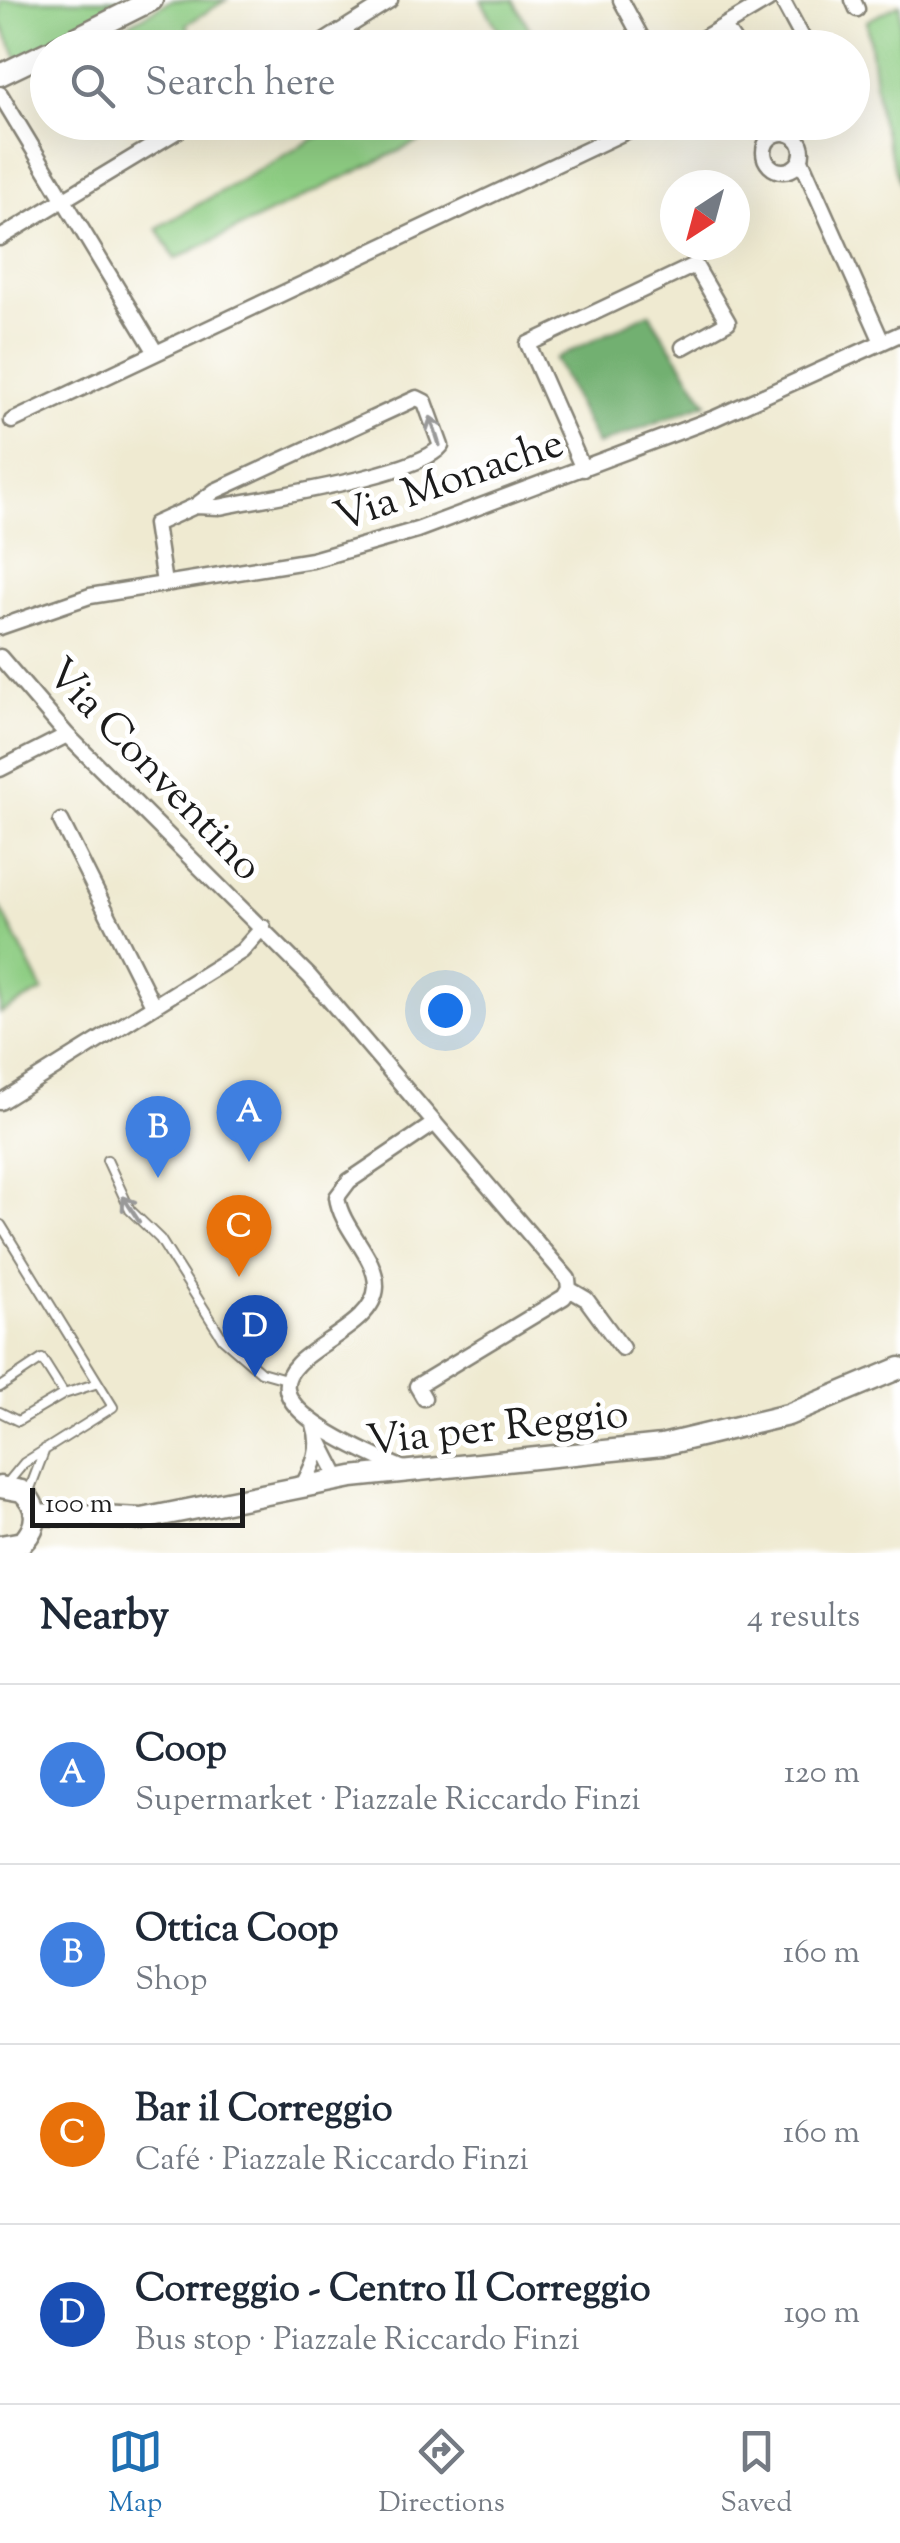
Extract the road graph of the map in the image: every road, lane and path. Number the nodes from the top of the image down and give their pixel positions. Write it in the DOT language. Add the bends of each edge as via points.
graph roads {
  1 [pos="152,0"];
  2 [pos="390,0"];
  3 [pos="622,0"];
  4 [pos="768,0"];
  5 [pos="782,0"];
  6 [pos="724,26"];
  7 [pos="92,30"];
  8 [pos="342,30"];
  9 [pos="638,30"];
  10 [pos="717,30"];
  11 [pos="727,30"];
  12 [pos="798,30"];
  13 [pos="30,61"];
  14 [pos="0,75"];
  15 [pos="0,94"];
  16 [pos="162,140"];
  17 [pos="607,140"];
  18 [pos="801,160"];
  19 [pos="62,201"];
  20 [pos="0,238"];
  21 [pos="900,334"];
  22 [pos="882,342"];
  23 [pos="682,347"];
  24 [pos="155,351"];
  25 [pos="12,420"];
  26 [pos="583,469"];
  27 [pos="196,506"];
  28 [pos="164,583"];
  29 [pos="0,627"];
  30 [pos="0,657"];
  31 [pos="67,735"];
  32 [pos="0,769"];
  33 [pos="61,821"];
  34 [pos="263,927"];
  35 [pos="153,1004"];
  36 [pos="0,1102"];
  37 [pos="435,1123"];
  38 [pos="107,1160"];
  39 [pos="2,1225"];
  40 [pos="570,1289"];
  41 [pos="622,1348"];
  42 [pos="900,1368"];
  43 [pos="286,1380"];
  44 [pos="98,1384"];
  45 [pos="0,1386"];
  46 [pos="64,1394"];
  47 [pos="424,1398"];
  48 [pos="0,1412"];
  49 [pos="327,1438"];
  50 [pos="45,1449"];
  51 [pos="406,1470"];
  52 [pos="345,1478"];
  53 [pos="302,1485"];
  54 [pos="3,1487"];
  55 [pos="31,1515"];
  56 [pos="0,1546"];
  1 -- 7 [label="main road"];
  2 -- 8 [label="street"];
  3 -- 9 [label="street"];
  4 -- 6 [label="street"];
  5 -- 12 [label="street"];
  6 -- 10 [label="street"];
  6 -- 11 [label="street"];
  13 -- 14 [label="main road"];
  15 -- 19 [label="street"];
  16 -- 19 [label="street"];
  17 -- 24 [label="street"];
  18 -- 22 [label="street"];
  19 -- 20 [label="street"];
  19 -- 24 [label="street"];
  21 -- 22 [label="street, Via Monache"];
  22 -- 26 [label="street, Via Monache"];
  23 -- 26 [label="street" via="728,322 695,265 528,344"];
  24 -- 25 [label="street"];
  26 -- 28 [label="street, Via Monache" via="312,560"];
  27 -- 27 [label="street, one-way" via="219,507 382,473 432,457 441,446 418,398 215,490"];
  27 -- 28 [label="street" via="156,524"];
  28 -- 29 [label="street, Via Monache" via="90,596"];
  30 -- 31 [label="street, Via Conventino"];
  31 -- 32 [label="street"];
  31 -- 34 [label="street, Via Conventino"];
  33 -- 35 [label="street"];
  34 -- 35 [label="street, Via Conventino" via="242,951"];
  34 -- 37 [label="street, Via Conventino"];
  35 -- 36 [label="street, Via Conventino"];
  37 -- 40 [label="street, Via Conventino"];
  37 -- 43 [label="street" via="337,1197 340,1217 376,1288 366,1312 292,1364"];
  43 -- 38 [label="lane, one-way" via="261,1372 223,1339 160,1239 130,1210"];
  39 -- 44 [label="lane"];
  40 -- 41 [label="street, Via Conventino" via="586,1299"];
  40 -- 47 [label="street" via="416,1386"];
  42 -- 51 [label="main road, Via per Reggio" via="798,1411 702,1438"];
  43 -- 49 [label="street" via="290,1396"];
  44 -- 46 [label="lane"];
  44 -- 50 [label="lane" via="113,1407"];
  45 -- 46 [label="lane" via="42,1360"];
  46 -- 48 [label="lane" via="18,1421"];
  49 -- 51 [label="street"];
  49 -- 52 [label="street"];
  49 -- 53 [label="street"];
  50 -- 54 [label="lane"];
  50 -- 55 [label="lane"];
  51 -- 52 [label="main road, Via per Reggio"];
  52 -- 53 [label="main road, Via per Reggio"];
  53 -- 55 [label="main road, Via per Reggio" via="162,1516"];
  54 -- 55 [label="main road"];
  55 -- 56 [label="main road, Via per Reggio" via="14,1546"];
}
